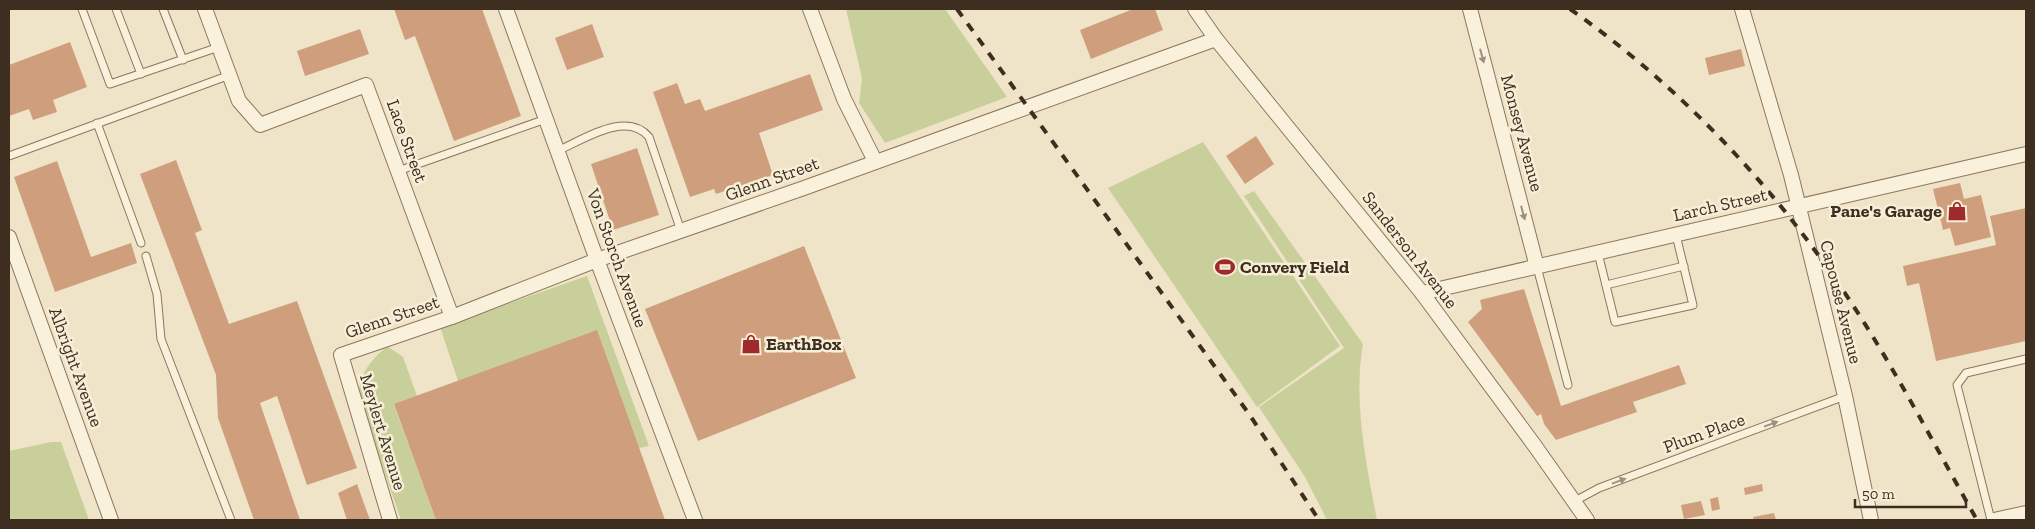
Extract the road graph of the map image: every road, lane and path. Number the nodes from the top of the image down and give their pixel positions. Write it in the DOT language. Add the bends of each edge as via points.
graph roads {
  1 [pos="82,9"];
  2 [pos="116,9"];
  3 [pos="163,9"];
  4 [pos="205,9"];
  5 [pos="506,9"];
  6 [pos="810,9"];
  7 [pos="1195,9"];
  8 [pos="1470,9"];
  9 [pos="1742,9"];
  10 [pos="1216,38"];
  11 [pos="219,47"];
  12 [pos="182,60"];
  13 [pos="141,74"];
  14 [pos="230,75"];
  15 [pos="546,119"];
  16 [pos="97,123"];
  17 [pos="557,151"];
  18 [pos="2026,154"];
  19 [pos="9,156"];
  20 [pos="874,161"];
  21 [pos="398,171"];
  22 [pos="1798,206"];
  23 [pos="681,231"];
  24 [pos="1676,234"];
  25 [pos="9,236"];
  26 [pos="141,243"];
  27 [pos="1598,252"];
  28 [pos="146,256"];
  29 [pos="597,260"];
  30 [pos="1684,266"];
  31 [pos="1537,267"];
  32 [pos="1606,285"];
  33 [pos="1422,293"];
  34 [pos="452,317"];
  35 [pos="341,354"];
  36 [pos="2026,359"];
  37 [pos="1568,385"];
  38 [pos="1845,396"];
  39 [pos="1575,501"];
  40 [pos="2026,513"];
  41 [pos="109,515"];
  42 [pos="231,520"];
  43 [pos="390,520"];
  44 [pos="695,520"];
  45 [pos="1587,520"];
  46 [pos="1871,520"];
  47 [pos="1992,520"];
  1 -- 13 [label="lane" via="110,84"];
  2 -- 13 [label="lane"];
  3 -- 12 [label="lane"];
  4 -- 11 [label="street"];
  5 -- 15 [label="street, Von Storch Avenue"];
  6 -- 20 [label="street" via="844,99"];
  7 -- 10 [label="street, Sanderson Avenue"];
  8 -- 31 [label="street, Monsey Avenue, one-way"];
  9 -- 22 [label="street, Capouse Avenue"];
  10 -- 20 [label="street, Glenn Street"];
  10 -- 33 [label="street, Sanderson Avenue"];
  11 -- 12 [label="lane"];
  11 -- 14 [label="street"];
  12 -- 13 [label="lane"];
  14 -- 16 [label="lane"];
  14 -- 21 [label="street, Lace Street" via="239,101 260,125 366,85"];
  15 -- 17 [label="street, Von Storch Avenue"];
  15 -- 21 [label="lane"];
  16 -- 19 [label="lane"];
  16 -- 26 [label="lane"];
  17 -- 23 [label="lane" via="617,126 643,129 649,137"];
  17 -- 29 [label="street, Von Storch Avenue"];
  18 -- 22 [label="street, Larch Street"];
  20 -- 23 [label="street, Glenn Street"];
  21 -- 34 [label="street, Lace Street"];
  22 -- 24 [label="street, Larch Street"];
  22 -- 38 [label="street, Capouse Avenue"];
  23 -- 29 [label="street, Glenn Street"];
  24 -- 27 [label="street, Larch Street"];
  24 -- 30 [label="lane"];
  25 -- 41 [label="street, Albright Avenue"];
  27 -- 31 [label="street, Larch Street"];
  27 -- 32 [label="lane"];
  28 -- 42 [label="lane" via="157,294 161,339"];
  29 -- 34 [label="street, Glenn Street"];
  29 -- 44 [label="street, Von Storch Avenue"];
  30 -- 32 [label="lane"];
  30 -- 32 [label="lane" via="1693,305 1615,322"];
  31 -- 33 [label="street, Larch Street"];
  31 -- 37 [label="lane"];
  33 -- 39 [label="street, Sanderson Avenue"];
  34 -- 35 [label="street, Glenn Street"];
  35 -- 43 [label="street, Meylert Avenue"];
  36 -- 47 [label="lane" via="1966,373 1957,385"];
  39 -- 38 [label="lane, Plum Place, one-way" via="1599,488"];
  38 -- 46 [label="street, Capouse Avenue"];
  39 -- 45 [label="street, Sanderson Avenue"];
  40 -- 47 [label="street"];
}
